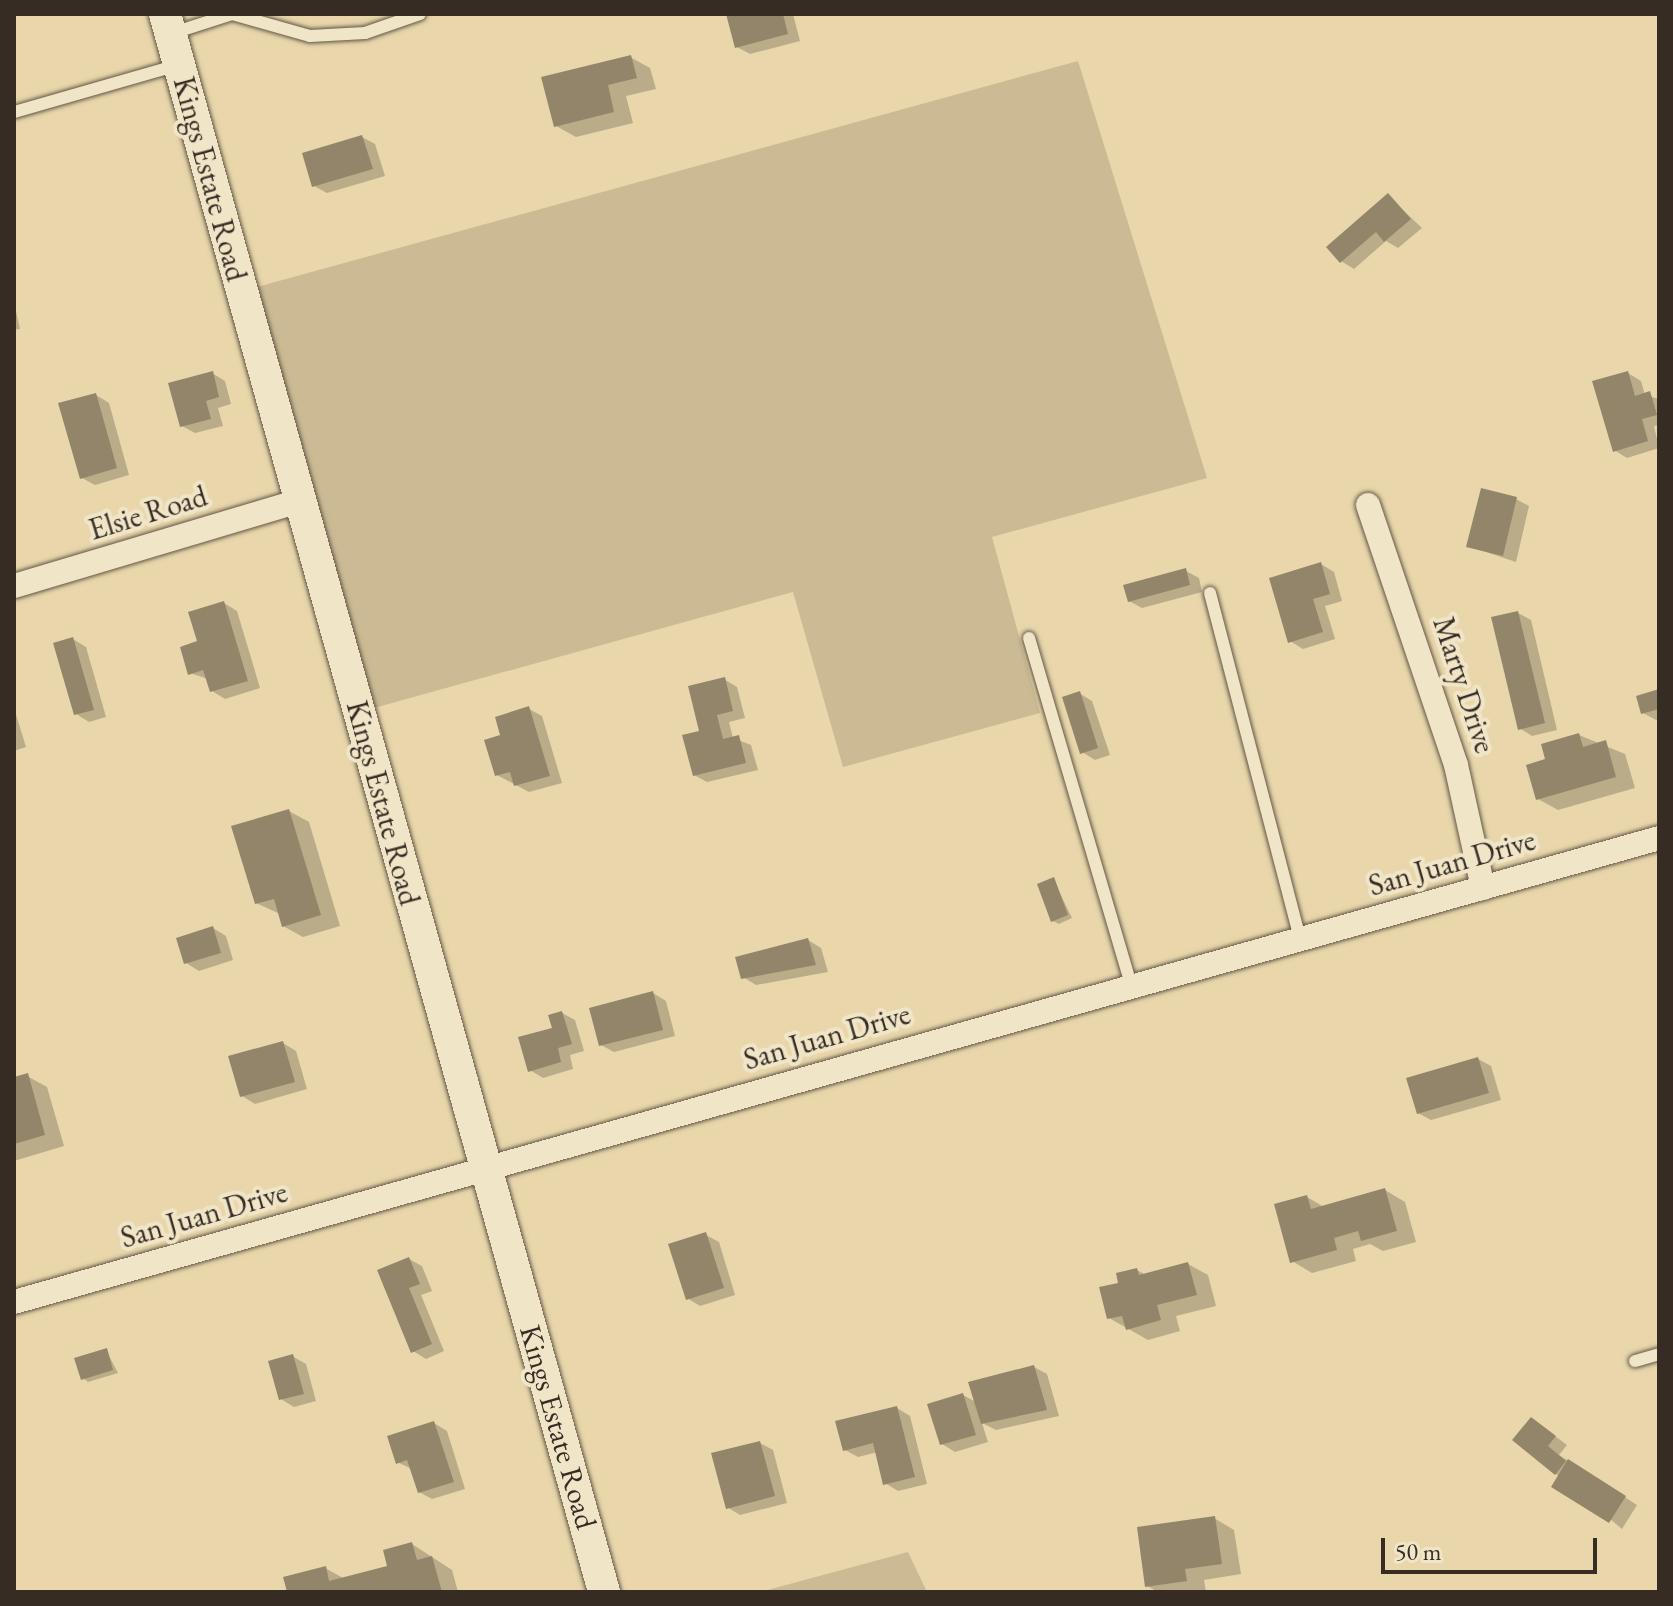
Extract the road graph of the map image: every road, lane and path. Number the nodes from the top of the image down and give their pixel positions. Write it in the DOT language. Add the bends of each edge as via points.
graph roads {
  1 [pos="420,14"];
  2 [pos="168,24"];
  3 [pos="178,65"];
  4 [pos="14,112"];
  5 [pos="299,501"];
  6 [pos="1368,505"];
  7 [pos="14,586"];
  8 [pos="1210,593"];
  9 [pos="1029,638"];
  10 [pos="1659,838"];
  11 [pos="1483,888"];
  12 [pos="1300,939"];
  13 [pos="1131,985"];
  14 [pos="485,1170"];
  15 [pos="14,1302"];
  16 [pos="1659,1354"];
  17 [pos="1635,1361"];
  18 [pos="604,1592"];
  1 -- 2 [label="lane" via="365,33 310,36 232,14"];
  2 -- 3 [label="street, Kings Estate Road"];
  3 -- 4 [label="lane"];
  3 -- 5 [label="street, Kings Estate Road"];
  5 -- 7 [label="street, Elsie Road"];
  5 -- 14 [label="street, Kings Estate Road"];
  6 -- 11 [label="street, Marty Drive" via="1456,765"];
  8 -- 12 [label="lane"];
  9 -- 13 [label="lane"];
  10 -- 11 [label="street, San Juan Drive"];
  11 -- 12 [label="street, San Juan Drive"];
  12 -- 13 [label="street, San Juan Drive"];
  13 -- 14 [label="street, San Juan Drive"];
  14 -- 15 [label="street, San Juan Drive"];
  14 -- 18 [label="street, Kings Estate Road"];
  16 -- 17 [label="lane"];
}
